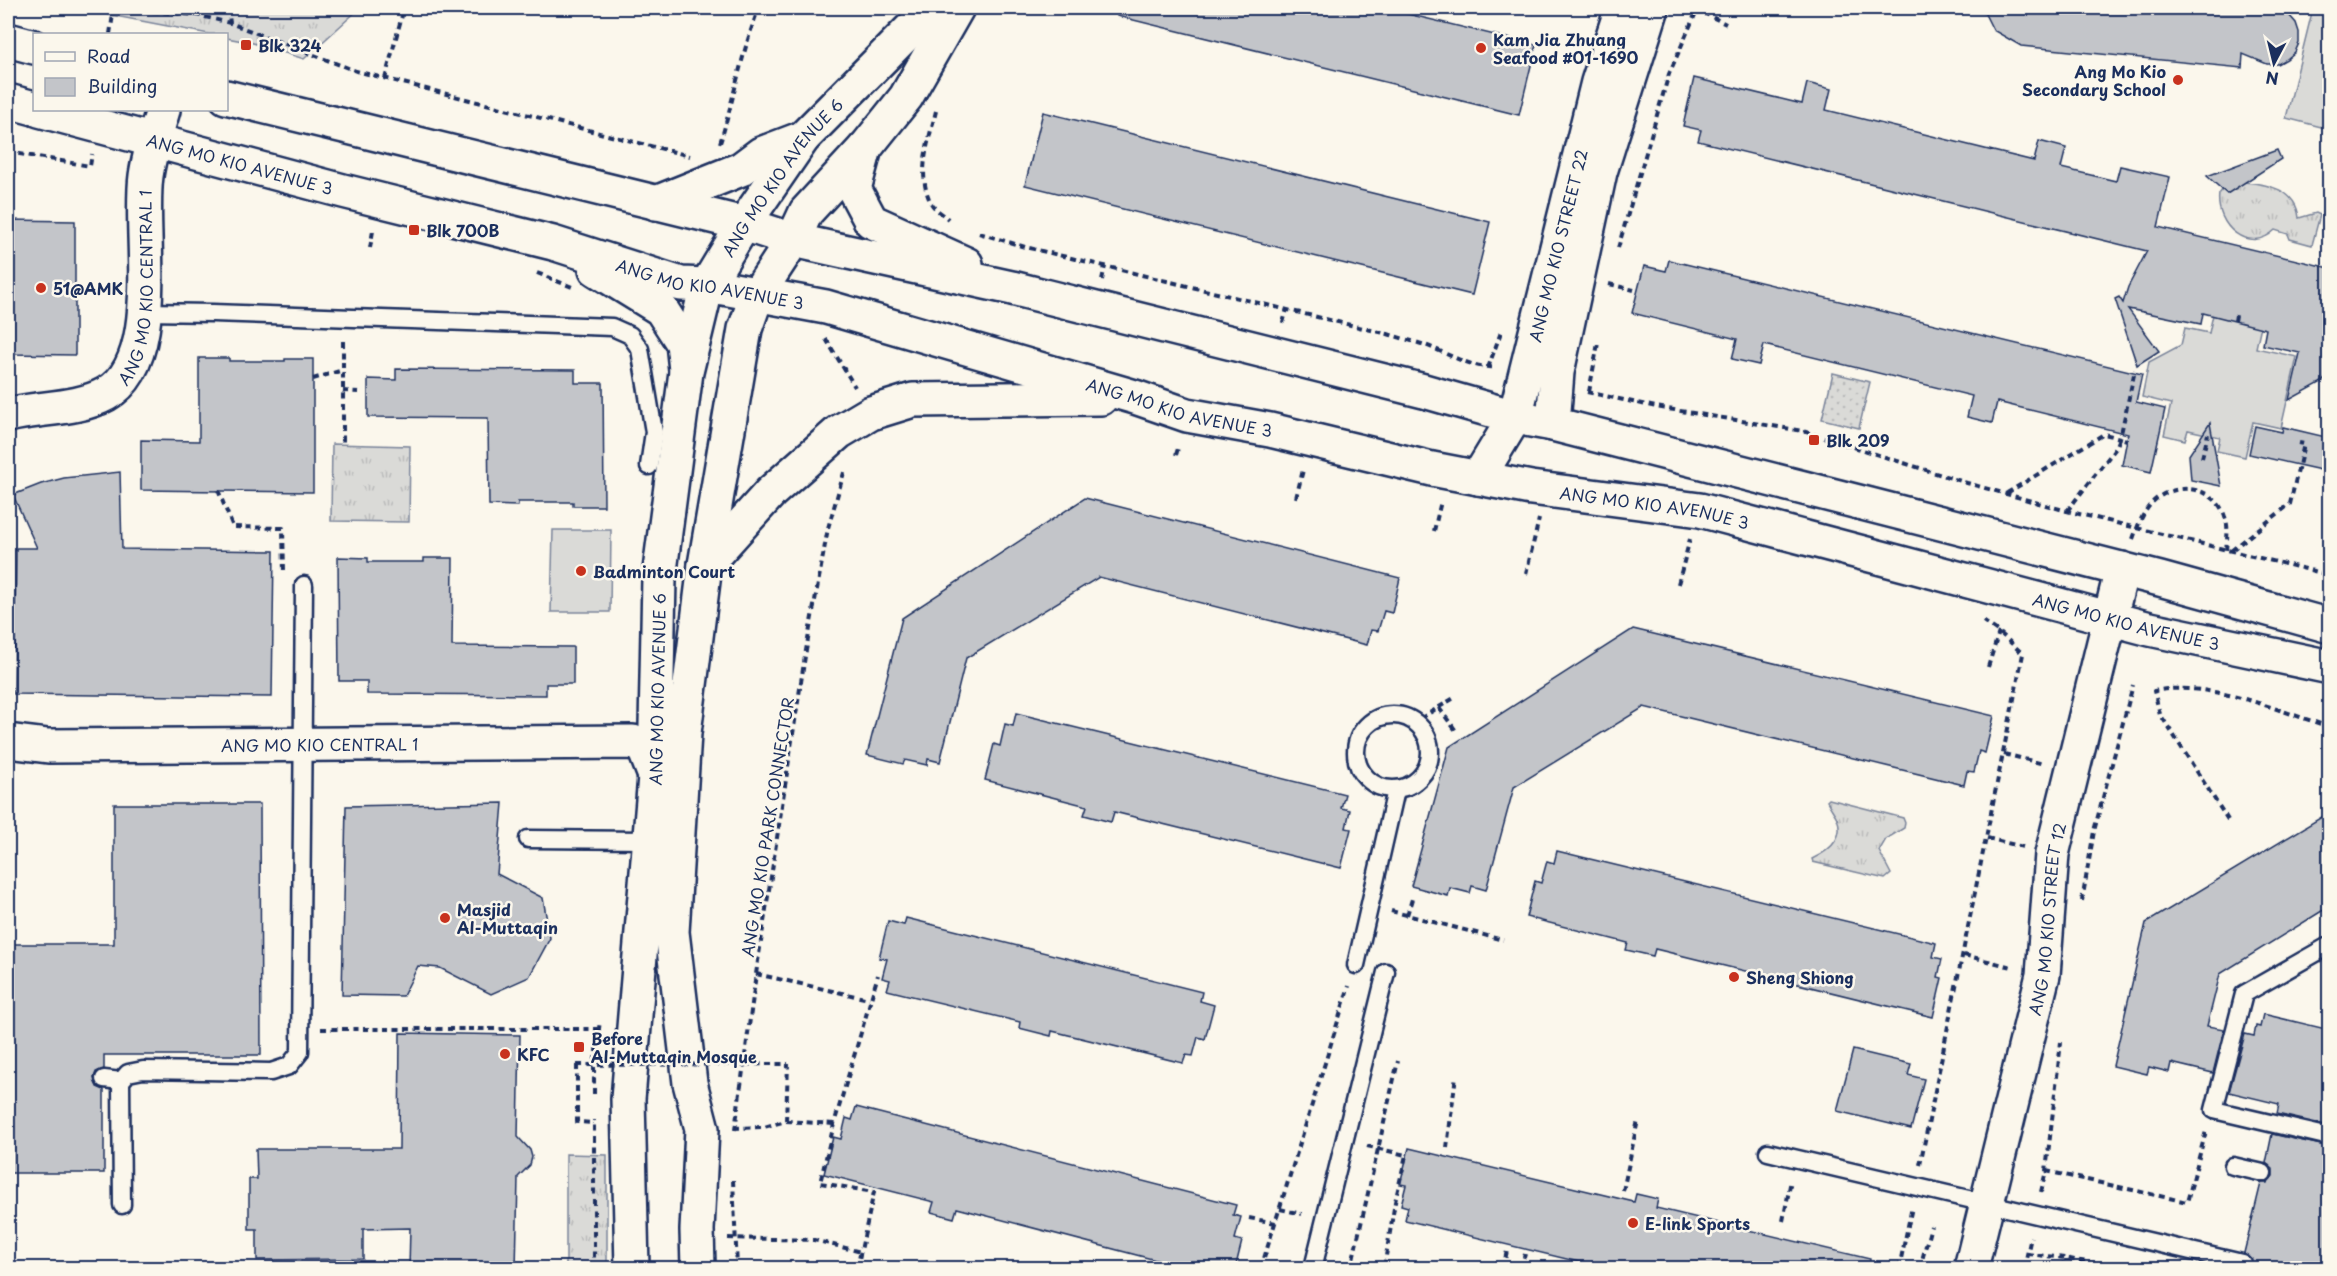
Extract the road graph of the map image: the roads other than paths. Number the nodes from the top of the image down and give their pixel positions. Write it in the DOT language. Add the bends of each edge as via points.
graph roads {
  1 [pos="923,8"];
  2 [pos="957,8"];
  3 [pos="1622,8"];
  4 [pos="1652,8"];
  5 [pos="8,40"];
  6 [pos="33,46"];
  7 [pos="228,97"];
  8 [pos="8,101"];
  9 [pos="33,108"];
  10 [pos="44,111"];
  11 [pos="163,111"];
  12 [pos="804,138"];
  13 [pos="154,141"];
  14 [pos="866,147"];
  15 [pos="656,203"];
  16 [pos="744,224"];
  17 [pos="794,240"];
  18 [pos="553,243"];
  19 [pos="707,285"];
  20 [pos="1012,288"];
  21 [pos="757,295"];
  22 [pos="145,312"];
  23 [pos="686,372"];
  24 [pos="1135,397"];
  25 [pos="8,415"];
  26 [pos="1515,417"];
  27 [pos="1553,424"];
  28 [pos="649,466"];
  29 [pos="1478,478"];
  30 [pos="1884,508"];
  31 [pos="1871,555"];
  32 [pos="705,565"];
  33 [pos="2122,569"];
  34 [pos="304,585"];
  35 [pos="2110,618"];
  36 [pos="2330,626"];
  37 [pos="2330,667"];
  38 [pos="645,734"];
  39 [pos="8,741"];
  40 [pos="304,744"];
  41 [pos="1396,790"];
  42 [pos="528,840"];
  43 [pos="648,840"];
  44 [pos="2330,945"];
  45 [pos="1356,965"];
  46 [pos="1386,972"];
  47 [pos="104,1079"];
  48 [pos="121,1081"];
  49 [pos="2330,1137"];
  50 [pos="1768,1152"];
  51 [pos="2233,1166"];
  52 [pos="2263,1173"];
  53 [pos="1989,1204"];
  54 [pos="122,1205"];
  55 [pos="2210,1262"];
  56 [pos="2242,1263"];
  57 [pos="632,1269"];
  58 [pos="698,1269"];
  59 [pos="1313,1269"];
  60 [pos="1971,1269"];
  1 -- 12 [label="main road, ANG MO KIO AVENUE 6" via="916,24"];
  2 -- 14 [label="main road, ANG MO KIO AVENUE 6" via="906,97"];
  3 -- 26 [label="main road, ANG MO KIO STREET 22" via="1595,93"];
  4 -- 27 [label="main road, ANG MO KIO STREET 22" via="1598,182 1557,372"];
  5 -- 6 [label="main road"];
  7 -- 15 [label="main road"];
  8 -- 9 [label="main road, ANG MO KIO AVENUE 3"];
  10 -- 13 [label="main road, ANG MO KIO AVENUE 3"];
  11 -- 13 [label="main road, ANG MO KIO CENTRAL 1"];
  12 -- 15 [label="main road" via="761,154 741,169"];
  12 -- 16 [label="main road, ANG MO KIO AVENUE 6"];
  13 -- 18 [label="main road, ANG MO KIO AVENUE 3"];
  13 -- 22 [label="main road, ANG MO KIO CENTRAL 1" via="146,177"];
  14 -- 17 [label="main road, ANG MO KIO AVENUE 6" via="806,212"];
  14 -- 20 [label="main road" via="854,189 871,221"];
  15 -- 16 [label="main road"];
  16 -- 17 [label="main road"];
  16 -- 19 [label="main road, ANG MO KIO AVENUE 6"];
  17 -- 20 [label="main road"];
  17 -- 21 [label="main road, ANG MO KIO AVENUE 6"];
  18 -- 19 [label="main road, ANG MO KIO AVENUE 3" via="681,284"];
  18 -- 23 [label="main road" via="661,309 683,343"];
  19 -- 21 [label="main road, ANG MO KIO AVENUE 3"];
  19 -- 23 [label="main road, ANG MO KIO AVENUE 6"];
  20 -- 26 [label="main road"];
  21 -- 24 [label="main road, ANG MO KIO AVENUE 3" via="826,307"];
  21 -- 32 [label="main road, ANG MO KIO AVENUE 6" via="745,329"];
  22 -- 25 [label="main road, ANG MO KIO CENTRAL 1" via="137,352 119,384 108,393 88,402"];
  22 -- 28 [label="lane" via="612,327 630,335 640,349 654,432"];
  23 -- 38 [label="main road, ANG MO KIO AVENUE 6" via="659,578"];
  24 -- 29 [label="main road, ANG MO KIO AVENUE 3" via="1187,415"];
  24 -- 32 [label="main road" via="913,400 870,413 839,432 771,492"];
  26 -- 27 [label="main road"];
  26 -- 29 [label="main road, ANG MO KIO STREET 22"];
  27 -- 30 [label="main road"];
  29 -- 31 [label="main road, ANG MO KIO AVENUE 3" via="1700,510"];
  30 -- 31 [label="main road"];
  30 -- 33 [label="main road"];
  31 -- 35 [label="main road, ANG MO KIO AVENUE 3"];
  32 -- 58 [label="main road, ANG MO KIO AVENUE 6" via="684,733 672,932 690,1083 702,1129"];
  33 -- 35 [label="main road, ANG MO KIO STREET 12"];
  33 -- 36 [label="main road"];
  34 -- 40 [label="lane"];
  35 -- 37 [label="main road, ANG MO KIO AVENUE 3"];
  35 -- 53 [label="main road, ANG MO KIO STREET 12" via="2052,854 2043,975"];
  38 -- 40 [label="main road, ANG MO KIO CENTRAL 1"];
  38 -- 43 [label="main road, ANG MO KIO AVENUE 6" via="655,776"];
  39 -- 40 [label="main road, ANG MO KIO CENTRAL 1" via="48,746"];
  40 -- 48 [label="lane" via="300,1052 289,1066 271,1072 142,1062"];
  41 -- 41 [label="lane" via="1414,784 1427,770 1431,750 1425,732 1410,719 1390,714 1372,720 1359,735 1355,754 1361,773 1376,786"];
  41 -- 45 [label="lane"];
  42 -- 43 [label="lane"];
  43 -- 57 [label="main road, ANG MO KIO AVENUE 6" via="627,1099"];
  44 -- 49 [label="lane" via="2244,994 2214,1110"];
  46 -- 59 [label="lane"];
  47 -- 48 [label="lane"];
  48 -- 54 [label="lane"];
  50 -- 53 [label="lane"];
  51 -- 52 [label="lane"];
  53 -- 55 [label="lane"];
  53 -- 60 [label="main road, ANG MO KIO STREET 12"];
  55 -- 56 [label="lane"];
}
